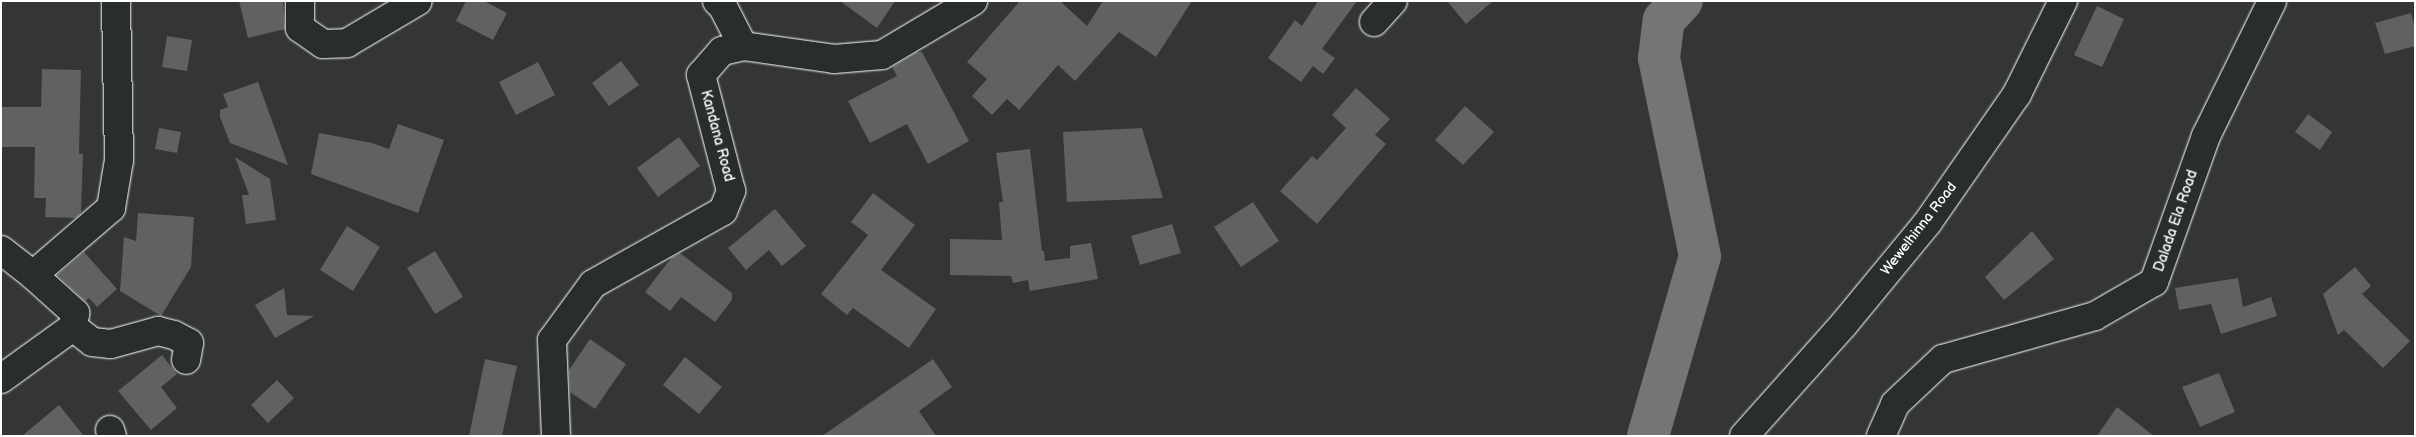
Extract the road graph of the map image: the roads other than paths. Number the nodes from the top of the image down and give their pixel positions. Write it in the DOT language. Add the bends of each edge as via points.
graph roads {
  1 [pos="116,1"];
  2 [pos="300,1"];
  3 [pos="418,1"];
  4 [pos="717,1"];
  5 [pos="973,1"];
  6 [pos="1393,1"];
  7 [pos="2063,1"];
  8 [pos="2272,1"];
  9 [pos="1374,22"];
  10 [pos="743,46"];
  11 [pos="1,250"];
  12 [pos="33,275"];
  13 [pos="73,327"];
  14 [pos="186,360"];
  15 [pos="1,379"];
  16 [pos="556,436"];
  17 [pos="1744,436"];
  18 [pos="1881,436"];
  1 -- 12 [label="street" via="119,160 111,208"];
  2 -- 3 [label="street" via="300,28 323,44 347,43"];
  4 -- 10 [label="street"];
  5 -- 10 [label="street, Kandana Road" via="882,55 834,59"];
  6 -- 9 [label="street"];
  7 -- 17 [label="street, Wewelhinna Road" via="2017,94 1928,222 1844,324"];
  8 -- 18 [label="street, Dalada Ela Road" via="2206,136 2154,282 2095,316 1943,359 1895,404"];
  10 -- 16 [label="street, Kandana Road" via="722,51 701,75 731,190 722,211 593,284 552,340"];
  11 -- 12 [label="street"];
  12 -- 13 [label="street" via="75,313"];
  13 -- 14 [label="street" via="92,342 111,344 158,331 174,334 189,343"];
  13 -- 15 [label="street"];
}
